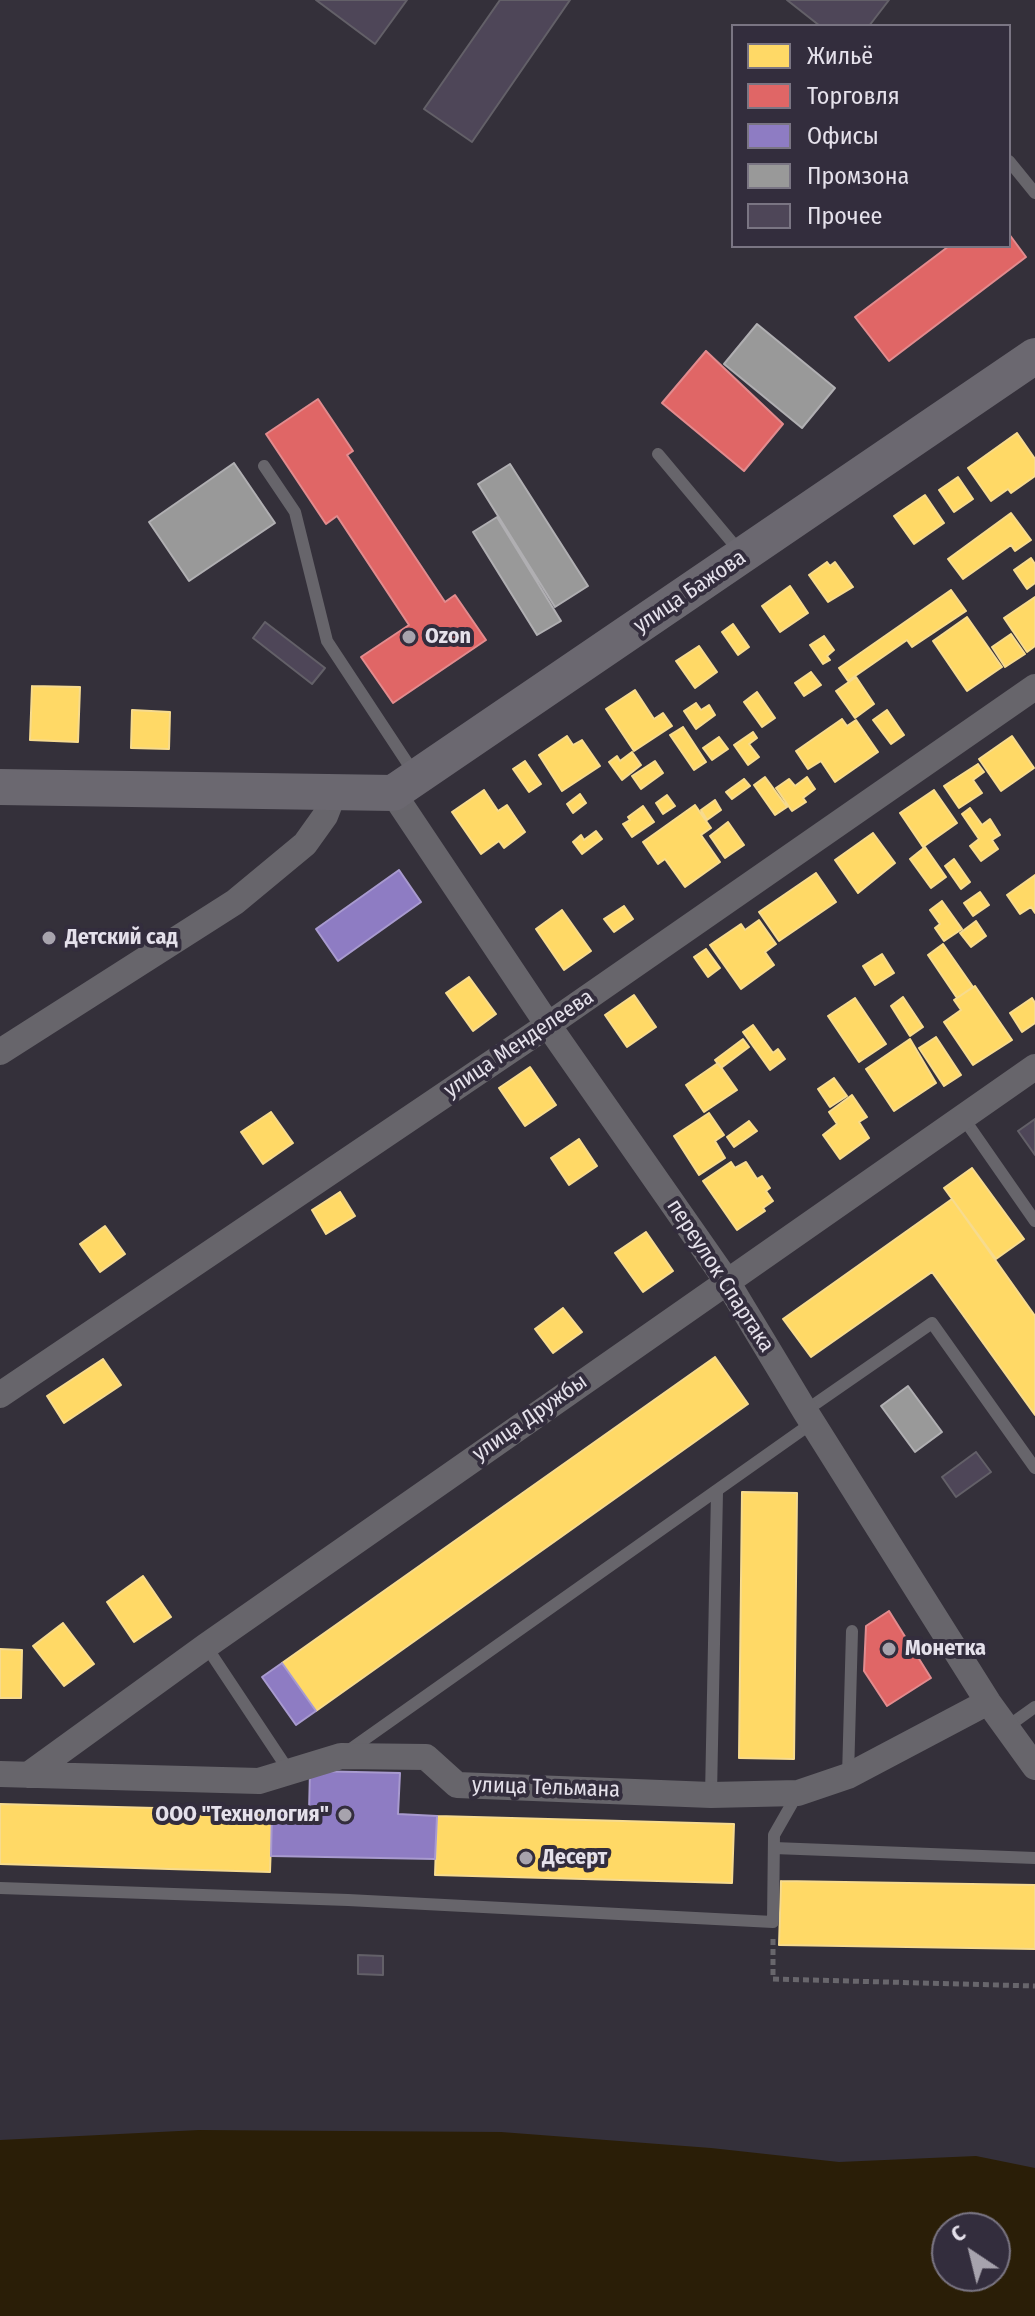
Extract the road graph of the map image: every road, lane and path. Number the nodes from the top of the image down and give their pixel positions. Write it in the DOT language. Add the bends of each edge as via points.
graph roads {
  1 [pos="1011,163"];
  2 [pos="1035,193"];
  3 [pos="1035,356"];
  4 [pos="658,454"];
  5 [pos="264,466"];
  6 [pos="743,556"];
  7 [pos="1035,687"];
  8 [pos="405,785"];
  9 [pos="0,787"];
  10 [pos="334,793"];
  11 [pos="548,1025"];
  12 [pos="0,1052"];
  13 [pos="1035,1067"];
  14 [pos="962,1116"];
  15 [pos="1035,1221"];
  16 [pos="726,1280"];
  17 [pos="0,1395"];
  18 [pos="809,1417"];
  19 [pos="1035,1468"];
  20 [pos="717,1492"];
  21 [pos="852,1631"];
  22 [pos="206,1646"];
  23 [pos="988,1702"];
  24 [pos="1035,1707"];
  25 [pos="1007,1727"];
  26 [pos="341,1756"];
  27 [pos="1035,1767"];
  28 [pos="289,1771"];
  29 [pos="0,1774"];
  30 [pos="28,1775"];
  31 [pos="848,1776"];
  32 [pos="798,1793"];
  33 [pos="711,1795"];
  34 [pos="774,1848"];
  35 [pos="1035,1858"];
  36 [pos="0,1888"];
  37 [pos="773,1922"];
  38 [pos="1035,1986"];
  1 -- 2 [label="lane"];
  3 -- 6 [label="main road, улица Бажова"];
  4 -- 6 [label="lane"];
  5 -- 8 [label="lane" via="295,512 327,641"];
  6 -- 8 [label="main road, улица Бажова"];
  7 -- 11 [label="street, улица Менделеева"];
  8 -- 10 [label="main road"];
  8 -- 11 [label="street, переулок Спартака"];
  9 -- 10 [label="main road"];
  10 -- 12 [label="street" via="305,844 235,902"];
  11 -- 16 [label="street, переулок Спартака"];
  11 -- 17 [label="street, улица Менделеева"];
  13 -- 14 [label="street, улица Дружбы"];
  14 -- 15 [label="lane"];
  14 -- 16 [label="street, улица Дружбы"];
  16 -- 18 [label="street, переулок Спартака"];
  16 -- 22 [label="street, улица Дружбы"];
  18 -- 19 [label="lane" via="932,1323"];
  18 -- 20 [label="lane"];
  18 -- 23 [label="street, переулок Спартака"];
  20 -- 26 [label="lane"];
  20 -- 33 [label="lane"];
  21 -- 31 [label="lane"];
  22 -- 28 [label="lane"];
  22 -- 30 [label="street, улица Дружбы"];
  23 -- 25 [label="street, переулок Спартака"];
  23 -- 31 [label="street, улица Тельмана"];
  24 -- 25 [label="lane"];
  25 -- 27 [label="street, переулок Спартака"];
  26 -- 28 [label="street, улица Тельмана"];
  26 -- 33 [label="street, улица Тельмана" via="426,1757 457,1785"];
  28 -- 30 [label="street, улица Тельмана" via="259,1781"];
  29 -- 30 [label="street, улица Тельмана"];
  31 -- 32 [label="street, улица Тельмана"];
  32 -- 33 [label="street, улица Тельмана"];
  32 -- 34 [label="lane" via="774,1835"];
  34 -- 35 [label="lane"];
  34 -- 37 [label="lane"];
  36 -- 37 [label="lane"];
  37 -- 38 [label="path" via="773,1979"];
}
